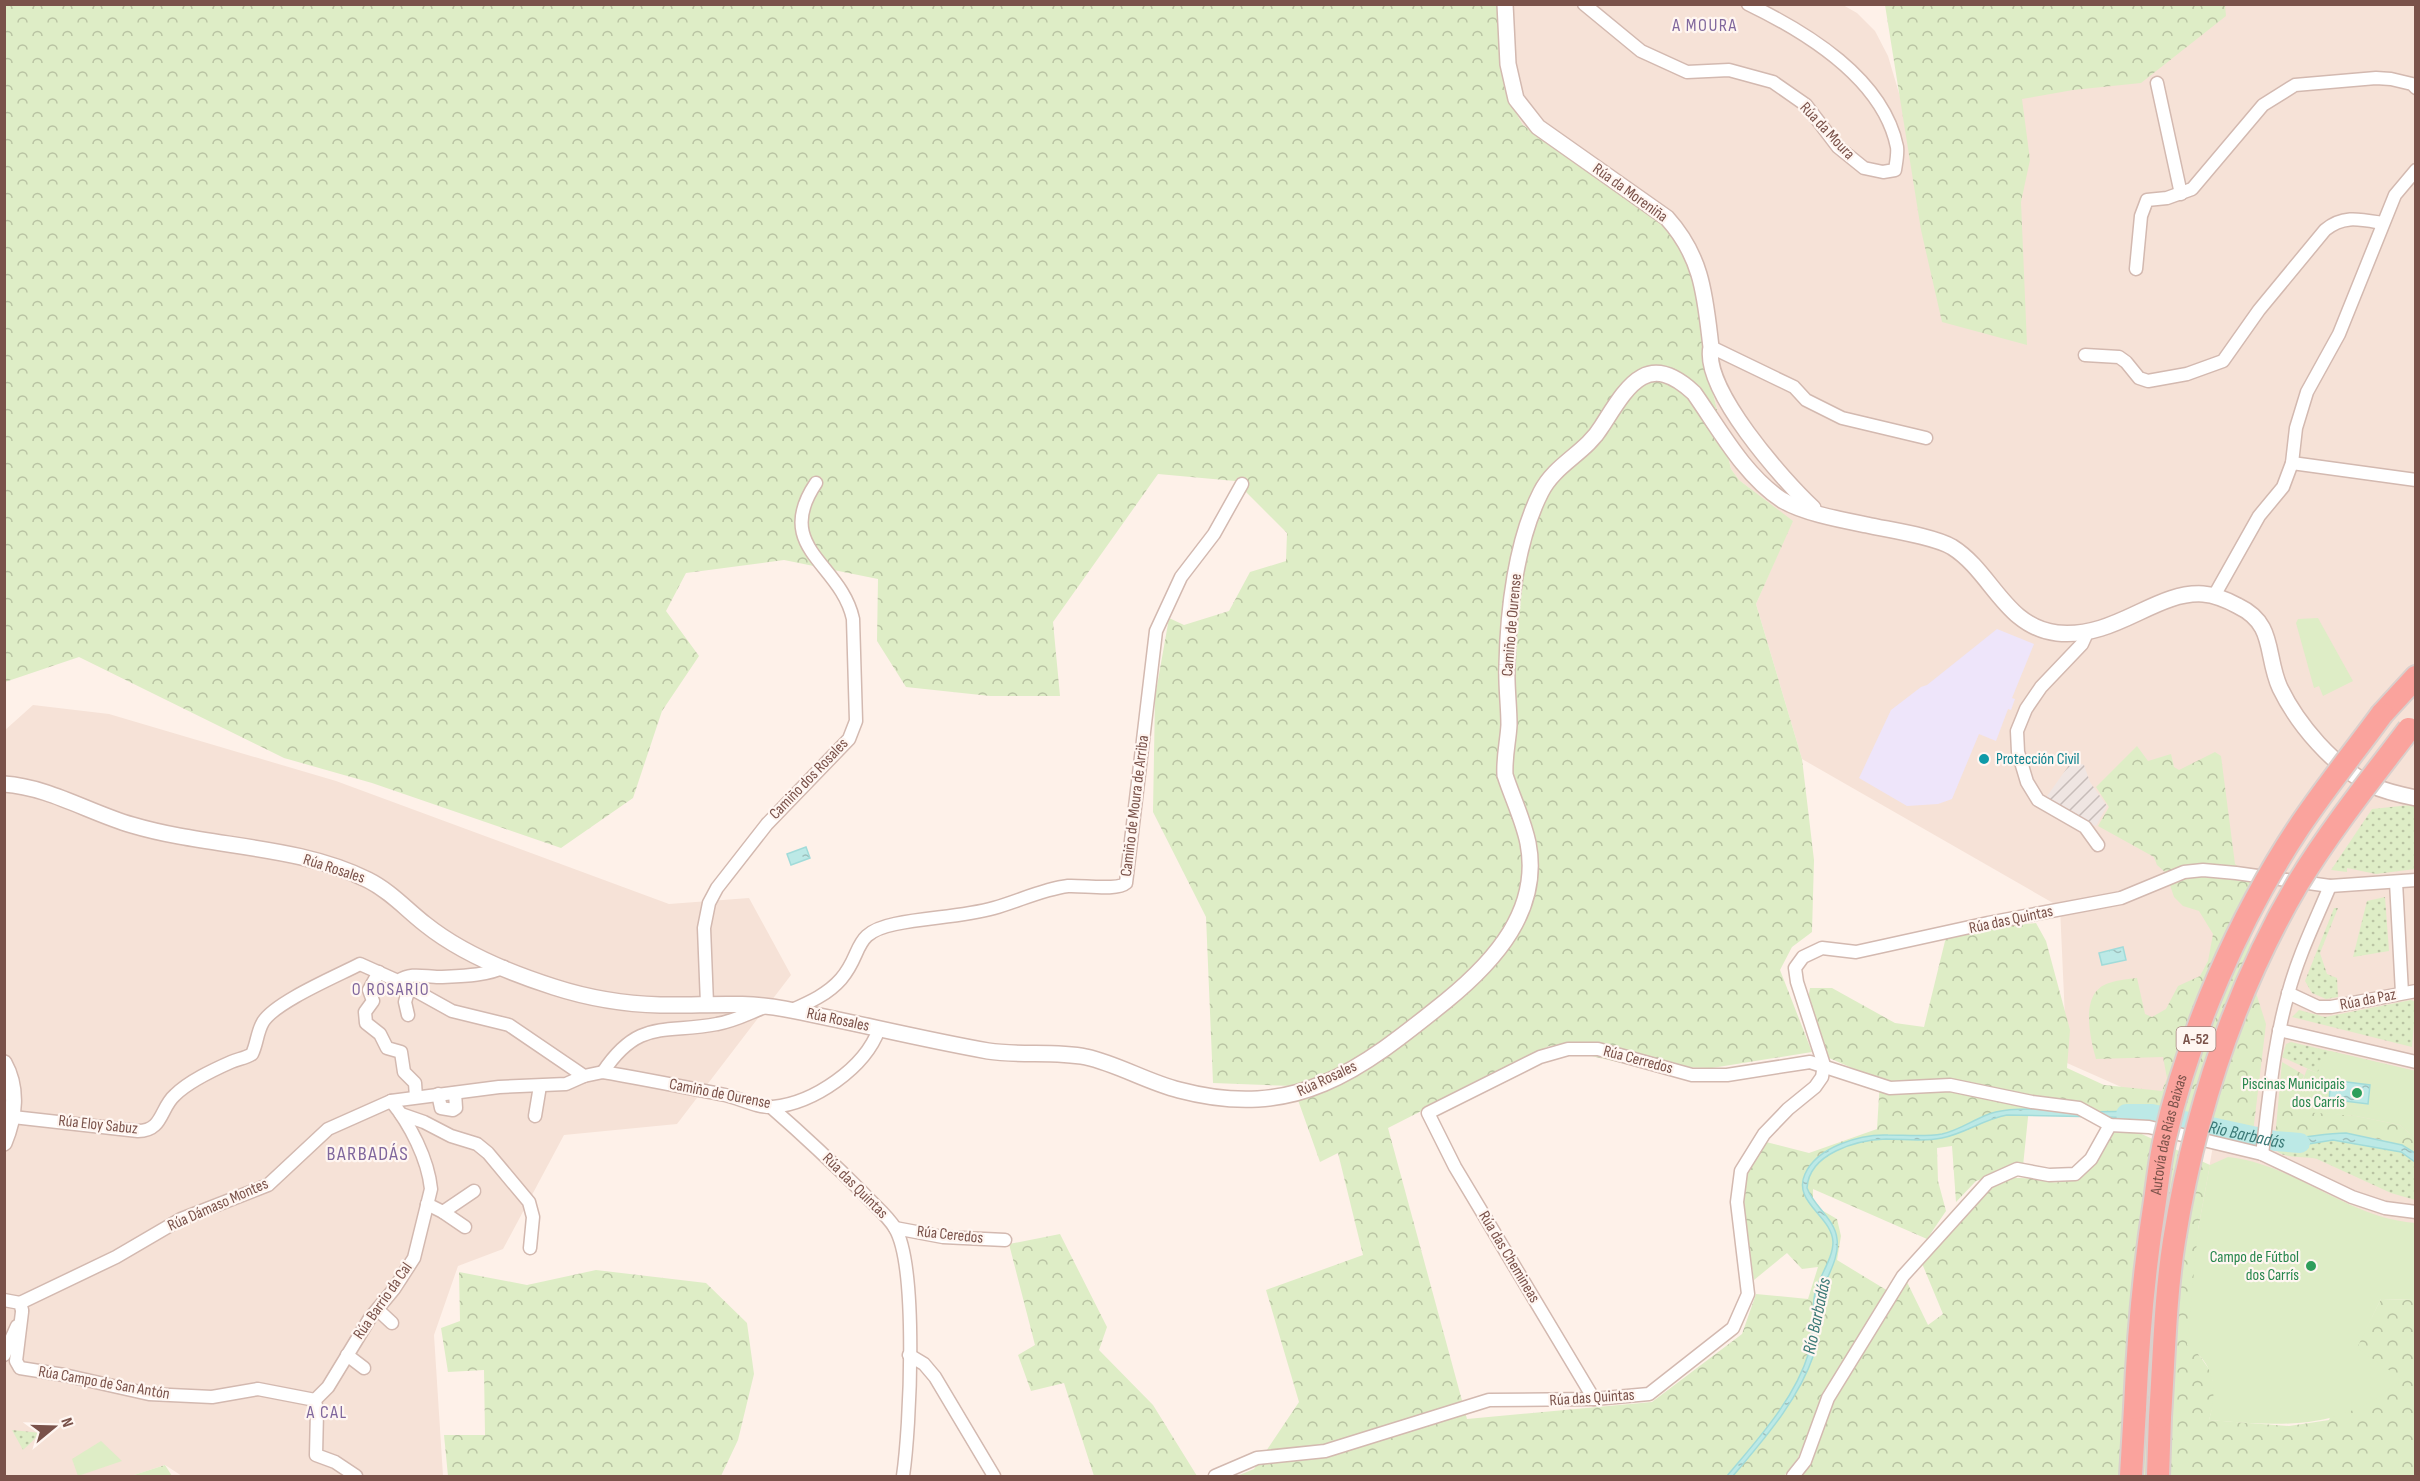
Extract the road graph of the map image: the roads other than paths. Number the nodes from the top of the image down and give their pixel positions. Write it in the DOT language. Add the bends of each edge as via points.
graph roads {
  1 [pos="1504,4"];
  2 [pos="1584,4"];
  3 [pos="1748,4"];
  4 [pos="2157,83"];
  5 [pos="2414,85"];
  6 [pos="2415,170"];
  7 [pos="2181,194"];
  8 [pos="2382,223"];
  9 [pos="2136,269"];
  10 [pos="1711,347"];
  11 [pos="2085,355"];
  12 [pos="1926,438"];
  13 [pos="2292,463"];
  14 [pos="2415,480"];
  15 [pos="816,483"];
  16 [pos="1242,484"];
  17 [pos="1820,514"];
  18 [pos="2214,596"];
  19 [pos="2068,633"];
  20 [pos="2087,633"];
  21 [pos="2067,660"];
  22 [pos="2415,677"];
  23 [pos="2412,725"];
  24 [pos="4,784"];
  25 [pos="2411,797"];
  26 [pos="1524,826"];
  27 [pos="2098,845"];
  28 [pos="2415,880"];
  29 [pos="2396,882"];
  30 [pos="2330,886"];
  31 [pos="504,967"];
  32 [pos="380,972"];
  33 [pos="398,981"];
  34 [pos="410,988"];
  35 [pos="2415,991"];
  36 [pos="2288,993"];
  37 [pos="2402,993"];
  38 [pos="706,1004"];
  39 [pos="769,1006"];
  40 [pos="792,1010"];
  41 [pos="408,1015"];
  42 [pos="879,1029"];
  43 [pos="2279,1029"];
  44 [pos="2415,1062"];
  45 [pos="4,1063"];
  46 [pos="1824,1065"];
  47 [pos="603,1072"];
  48 [pos="584,1076"];
  49 [pos="540,1086"];
  50 [pos="416,1097"];
  51 [pos="391,1101"];
  52 [pos="771,1107"];
  53 [pos="1428,1113"];
  54 [pos="401,1114"];
  55 [pos="535,1116"];
  56 [pos="13,1117"];
  57 [pos="2110,1125"];
  58 [pos="4,1143"];
  59 [pos="2262,1154"];
  60 [pos="474,1191"];
  61 [pos="427,1204"];
  62 [pos="443,1212"];
  63 [pos="2415,1212"];
  64 [pos="465,1227"];
  65 [pos="895,1228"];
  66 [pos="1005,1240"];
  67 [pos="530,1248"];
  68 [pos="4,1300"];
  69 [pos="21,1307"];
  70 [pos="378,1310"];
  71 [pos="392,1323"];
  72 [pos="347,1354"];
  73 [pos="4,1355"];
  74 [pos="909,1355"];
  75 [pos="364,1368"];
  76 [pos="1594,1399"];
  77 [pos="315,1400"];
  78 [pos="356,1476"];
  79 [pos="903,1476"];
  80 [pos="994,1476"];
  81 [pos="1215,1476"];
  82 [pos="1793,1476"];
  83 [pos="2131,1476"];
  84 [pos="2157,1476"];
  1 -- 10 [label="street, Rúa da Moreniña" via="1508,64 1516,99 1538,127 1658,212 1680,233 1703,281"];
  2 -- 3 [label="street, Rúa da Moura" via="1641,51 1687,72 1729,70 1773,82 1806,105 1838,147 1864,168 1895,170 1897,148 1881,108 1841,60 1791,24"];
  4 -- 7 [label="street"];
  5 -- 7 [label="street" via="2376,78 2307,82 2281,92 2263,105 2200,182"];
  6 -- 8 [label="street" via="2395,195"];
  7 -- 9 [label="street" via="2147,200"];
  8 -- 11 [label="street" via="2336,221 2325,230 2259,309 2223,361 2187,374 2148,381 2139,378 2119,357"];
  8 -- 13 [label="street" via="2339,334 2307,393 2296,428"];
  10 -- 12 [label="street" via="1794,387 1806,399 1842,418"];
  10 -- 17 [label="street, Rúa da Moreniña" via="1709,355 1719,385 1739,422 1792,489"];
  13 -- 14 [label="street"];
  13 -- 18 [label="street" via="2283,487 2259,516"];
  15 -- 38 [label="street, Camiño dos Rosales" via="802,508 800,523 810,551 850,604 856,721 849,739 767,824 709,903 704,949"];
  16 -- 40 [label="street, Camiño de Moura de Arriba" via="1214,534 1181,578 1156,630 1126,883 1120,887 1062,887 967,914 875,930 864,938 848,969 830,990"];
  17 -- 19 [label="street, Camiño de Ourense" via="1951,546 1972,563 2007,608 2021,619 2037,628"];
  17 -- 26 [label="street, Camiño de Ourense" via="1783,501 1751,472 1684,384 1656,374 1646,375 1628,386 1595,438 1551,475 1540,493 1519,558 1510,612 1509,724 1504,763"];
  18 -- 20 [label="street, Camiño de Ourense" via="2200,593 2168,600 2110,627"];
  18 -- 25 [label="street" via="2240,606 2265,627 2279,686 2295,714 2318,741 2371,785"];
  19 -- 20 [label="street, Camiño de Ourense"];
  19 -- 21 [label="street"];
  20 -- 21 [label="street"];
  21 -- 27 [label="street" via="2026,709 2017,731 2018,752 2027,782 2038,800 2085,827"];
  22 -- 83 [label="highway, Autovía das Rías Baixas / A-52, bridge" via="2382,714 2299,828 2250,911 2179,1084 2164,1140 2149,1238 2138,1333"];
  23 -- 84 [label="highway, Autovía das Rías Baixas / A-52, bridge" via="2327,839 2276,924 2237,1008 2204,1097 2190,1150 2174,1243"];
  24 -- 31 [label="street, Rúa Rosales" via="33,789 129,825 168,835 291,856 353,873 374,883 449,941"];
  26 -- 42 [label="street, Rúa Rosales" via="1530,870 1528,894 1520,919 1501,948 1472,980 1358,1066 1281,1099 1231,1100 1183,1092 1092,1058 990,1051"];
  28 -- 29 [label="street"];
  29 -- 30 [label="street"];
  29 -- 37 [label="street"];
  30 -- 36 [label="street"];
  30 -- 46 [label="street, Rúa das Quintas" via="2236,873 2184,872 2121,898 1988,922 1856,952 1822,948 1803,957 1795,968"];
  31 -- 33 [label="street" via="493,972 441,977 409,975"];
  31 -- 38 [label="street, Rúa Rosales" via="585,996 619,1002"];
  32 -- 33 [label="street, Rúa Eloy Sabuz"];
  32 -- 50 [label="street" via="369,990 373,1001 365,1012 366,1023 380,1034 387,1048 400,1052 404,1072 415,1083"];
  32 -- 56 [label="street, Rúa Eloy Sabuz" via="360,964 276,1010 263,1022 252,1054 179,1091 149,1130"];
  33 -- 34 [label="street, Rúa Eloy Sabuz"];
  34 -- 41 [label="street" via="405,1002"];
  34 -- 48 [label="street, Rúa Eloy Sabuz" via="452,1011 509,1025"];
  35 -- 37 [label="street, Rúa da Paz"];
  36 -- 37 [label="street, Rúa da Paz" via="2318,1007 2331,1007"];
  36 -- 43 [label="street"];
  38 -- 39 [label="street, Rúa Rosales"];
  39 -- 40 [label="street, Rúa Rosales"];
  39 -- 47 [label="street" via="717,1024 647,1033 619,1052"];
  40 -- 42 [label="street, Rúa Rosales"];
  42 -- 52 [label="street, Camiño de Ourense" via="862,1059 818,1093 806,1100"];
  43 -- 44 [label="street"];
  43 -- 59 [label="street"];
  45 -- 56 [label="street" via="12,1083"];
  46 -- 53 [label="street, Rúa Cerredos" via="1810,1062 1727,1075 1692,1075 1598,1049 1568,1049 1540,1057"];
  46 -- 57 [label="street" via="1890,1088 1950,1085 2084,1110"];
  46 -- 76 [label="street, Rúa das Quintas" via="1815,1087 1764,1134 1741,1171 1737,1202 1748,1294 1733,1328 1649,1394"];
  47 -- 48 [label="street, Rúa Dámaso Montes"];
  47 -- 52 [label="street, Camiño de Ourense"];
  48 -- 49 [label="street, Rúa Dámaso Montes" via="566,1084"];
  49 -- 50 [label="street, Rúa Dámaso Montes"];
  49 -- 55 [label="street"];
  50 -- 51 [label="street, Rúa Dámaso Montes"];
  51 -- 54 [label="street, Rúa Barrio da Cal"];
  51 -- 69 [label="street, Rúa Dámaso Montes" via="328,1129 268,1185 181,1219"];
  52 -- 65 [label="street, Rúa das Quintas"];
  53 -- 76 [label="street, Rúa das Chemineas" via="1455,1167"];
  54 -- 61 [label="street, Rúa Barrio da Cal" via="430,1179"];
  54 -- 67 [label="street" via="477,1144 488,1153 529,1202 533,1217"];
  56 -- 58 [label="street"];
  57 -- 59 [label="street" via="2149,1127"];
  57 -- 82 [label="street" via="2091,1159 2075,1174 2049,1175 2017,1169 1988,1182 1903,1276 1828,1398 1805,1461"];
  59 -- 63 [label="street" via="2352,1197 2385,1208"];
  60 -- 62 [label="street"];
  61 -- 62 [label="street"];
  61 -- 70 [label="street, Rúa Barrio da Cal" via="414,1258"];
  62 -- 64 [label="street"];
  65 -- 66 [label="street, Rúa Ceredos" via="943,1237"];
  65 -- 74 [label="street, Rúa das Quintas" via="908,1280"];
  68 -- 69 [label="street"];
  69 -- 73 [label="street"];
  69 -- 77 [label="street, Rúa Campo de San Antón" via="16,1361 20,1368 150,1394 212,1397 258,1389"];
  70 -- 71 [label="street"];
  70 -- 72 [label="street, Rúa Barrio da Cal"];
  72 -- 75 [label="street"];
  72 -- 77 [label="street, Rúa Barrio da Cal" via="328,1387"];
  74 -- 79 [label="street, Rúa das Quintas"];
  74 -- 80 [label="street" via="924,1364 934,1377"];
  76 -- 81 [label="street, Rúa das Quintas" via="1490,1400 1325,1451 1257,1458"];
  77 -- 78 [label="street" via="316,1455"];
}
